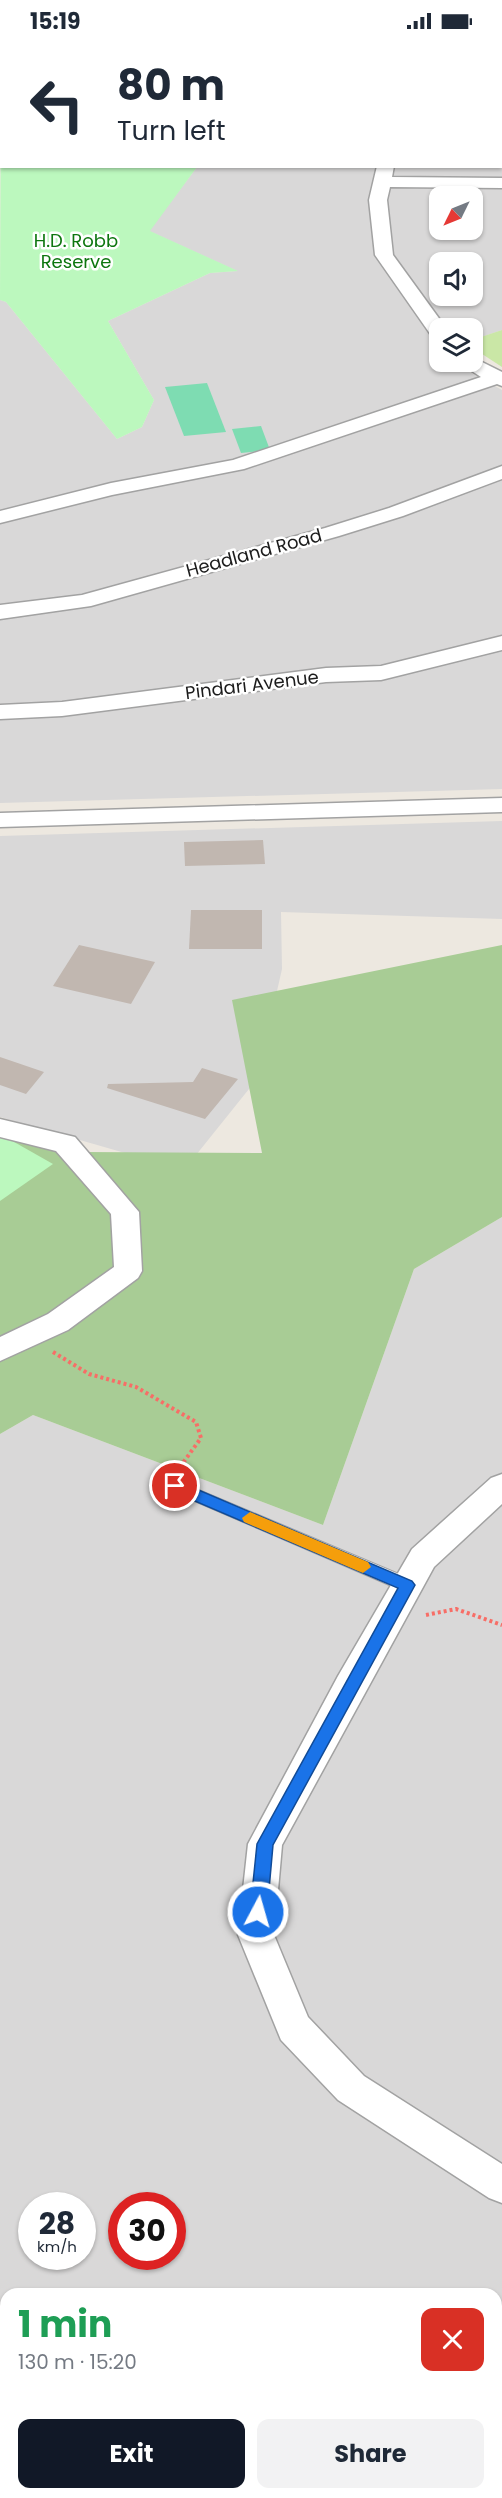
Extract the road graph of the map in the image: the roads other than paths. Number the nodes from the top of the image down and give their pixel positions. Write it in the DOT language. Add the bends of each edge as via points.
graph roads {
  1 [pos="384,174"];
  2 [pos="502,183"];
  3 [pos="429,318"];
  4 [pos="483,370"];
  5 [pos="500,379"];
  6 [pos="502,472"];
  7 [pos="0,517"];
  8 [pos="0,612"];
  9 [pos="502,643"];
  10 [pos="0,712"];
  11 [pos="502,805"];
  12 [pos="0,820"];
  13 [pos="0,1128"];
  14 [pos="0,1350"];
  15 [pos="175,1486"];
  16 [pos="502,1486"];
  17 [pos="408,1584"];
  18 [pos="502,2184"];
  1 -- 2 [label="street"];
  1 -- 3 [label="street" via="378,200 384,255"];
  4 -- 5 [label="street"];
  5 -- 7 [label="street" via="237,465 111,489"];
  6 -- 8 [label="street, Headland Road" via="332,532 82,601"];
  9 -- 10 [label="street, Pindari Avenue" via="381,673 326,675 62,709"];
  11 -- 12 [label="street"];
  13 -- 14 [label="street" via="65,1144 125,1212 128,1271 58,1322"];
  15 -- 17 [label="lane"];
  16 -- 17 [label="street"];
  17 -- 18 [label="street" via="265,1844 256,1935 294,2028 351,2088"];
}
